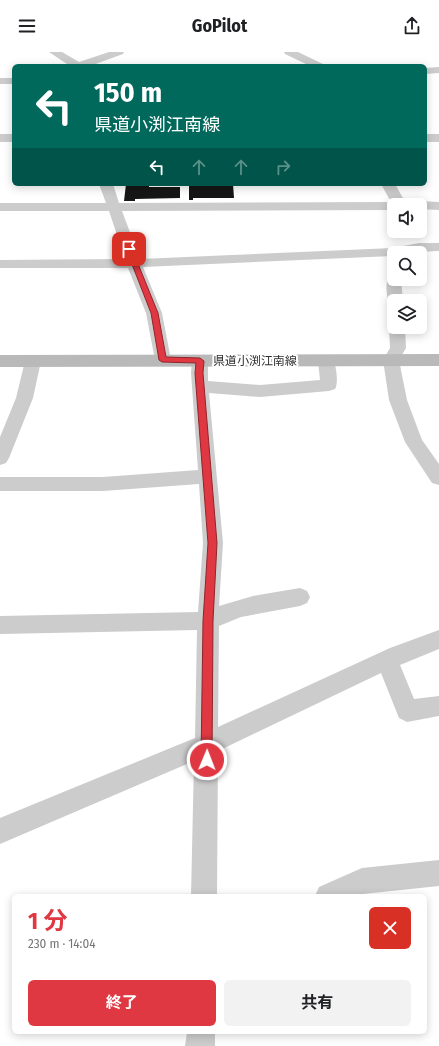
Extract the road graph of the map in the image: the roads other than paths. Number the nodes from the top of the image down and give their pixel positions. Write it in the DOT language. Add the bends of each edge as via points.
graph roads {
  1 [pos="54,52"];
  2 [pos="120,52"];
  3 [pos="289,52"];
  4 [pos="319,52"];
  5 [pos="300,57"];
  6 [pos="75,64"];
  7 [pos="85,64"];
  8 [pos="314,64"];
  9 [pos="439,70"];
  10 [pos="427,71"];
  11 [pos="0,81"];
  12 [pos="12,81"];
  13 [pos="0,138"];
  14 [pos="12,138"];
  15 [pos="427,138"];
  16 [pos="439,138"];
  17 [pos="107,186"];
  18 [pos="389,186"];
  19 [pos="396,198"];
  20 [pos="387,206"];
  21 [pos="427,206"];
  22 [pos="439,206"];
  23 [pos="0,207"];
  24 [pos="114,207"];
  25 [pos="407,246"];
  26 [pos="439,247"];
  27 [pos="387,252"];
  28 [pos="134,263"];
  29 [pos="0,264"];
  30 [pos="397,334"];
  31 [pos="162,360"];
  32 [pos="326,360"];
  33 [pos="392,360"];
  34 [pos="439,360"];
  35 [pos="0,361"];
  36 [pos="33,361"];
  37 [pos="200,361"];
  38 [pos="200,386"];
  39 [pos="0,458"];
  40 [pos="207,476"];
  41 [pos="439,478"];
  42 [pos="0,484"];
  43 [pos="300,597"];
  44 [pos="208,621"];
  45 [pos="0,624"];
  46 [pos="439,639"];
  47 [pos="387,660"];
  48 [pos="439,706"];
  49 [pos="207,744"];
  50 [pos="0,831"];
  51 [pos="439,873"];
  52 [pos="204,894"];
  53 [pos="333,894"];
  54 [pos="201,1034"];
  55 [pos="200,1046"];
  1 -- 6 [label="street"];
  2 -- 7 [label="street"];
  3 -- 5 [label="street"];
  4 -- 5 [label="street"];
  5 -- 8 [label="street"];
  9 -- 10 [label="street"];
  11 -- 12 [label="street"];
  13 -- 14 [label="street"];
  15 -- 16 [label="street"];
  17 -- 24 [label="street"];
  18 -- 19 [label="street"];
  20 -- 24 [label="street"];
  21 -- 22 [label="street"];
  23 -- 24 [label="street"];
  24 -- 28 [label="street"];
  25 -- 26 [label="street" via="416,242"];
  27 -- 28 [label="street"];
  28 -- 29 [label="street"];
  28 -- 31 [label="street" via="154,313"];
  30 -- 33 [label="street" via="398,348"];
  31 -- 36 [label="main road, 県道小渕江南線"];
  31 -- 37 [label="main road, 県道小渕江南線"];
  32 -- 33 [label="main road, 県道小渕江南線"];
  32 -- 37 [label="main road, 県道小渕江南線"];
  32 -- 38 [label="street" via="329,385 260,391"];
  33 -- 34 [label="main road, 県道小渕江南線"];
  33 -- 41 [label="street" via="398,400 414,442"];
  35 -- 36 [label="main road, 県道小渕江南線"];
  36 -- 39 [label="street" via="32,375"];
  37 -- 38 [label="street"];
  38 -- 40 [label="street"];
  40 -- 42 [label="street" via="103,484"];
  40 -- 44 [label="street" via="213,543"];
  43 -- 44 [label="street" via="260,604"];
  44 -- 45 [label="street"];
  44 -- 49 [label="street"];
  46 -- 47 [label="street"];
  47 -- 48 [label="street" via="407,711"];
  47 -- 49 [label="street"];
  49 -- 50 [label="street"];
  49 -- 52 [label="street"];
  51 -- 53 [label="street" via="362,881"];
  54 -- 55 [label="street"];
}
